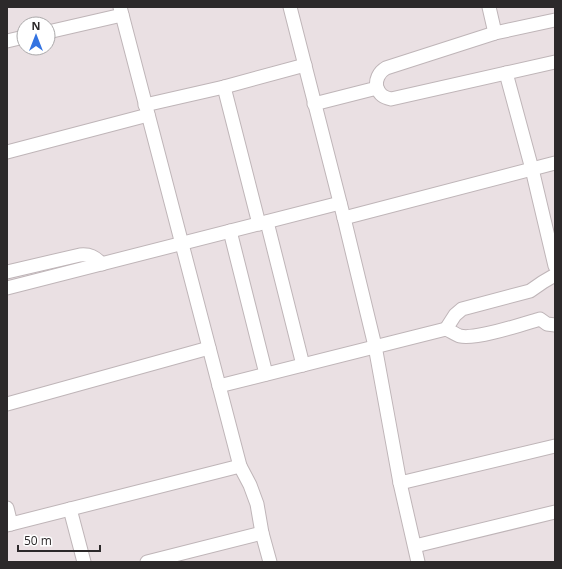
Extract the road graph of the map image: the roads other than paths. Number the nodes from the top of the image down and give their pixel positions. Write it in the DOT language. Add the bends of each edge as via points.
graph roads {
  1 [pos="290,7"];
  2 [pos="489,7"];
  3 [pos="121,11"];
  4 [pos="555,20"];
  5 [pos="56,30"];
  6 [pos="495,33"];
  7 [pos="555,62"];
  8 [pos="305,65"];
  9 [pos="506,73"];
  10 [pos="224,87"];
  11 [pos="376,88"];
  12 [pos="314,104"];
  13 [pos="147,110"];
  14 [pos="7,152"];
  15 [pos="555,163"];
  16 [pos="532,169"];
  17 [pos="340,203"];
  18 [pos="344,218"];
  19 [pos="263,223"];
  20 [pos="230,231"];
  21 [pos="182,244"];
  22 [pos="102,264"];
  23 [pos="555,266"];
  24 [pos="7,272"];
  25 [pos="555,276"];
  26 [pos="7,288"];
  27 [pos="555,325"];
  28 [pos="446,329"];
  29 [pos="375,346"];
  30 [pos="209,348"];
  31 [pos="303,365"];
  32 [pos="266,374"];
  33 [pos="219,386"];
  34 [pos="7,404"];
  35 [pos="555,446"];
  36 [pos="240,466"];
  37 [pos="400,483"];
  38 [pos="7,508"];
  39 [pos="70,509"];
  40 [pos="555,512"];
  41 [pos="9,525"];
  42 [pos="262,532"];
  43 [pos="415,546"];
  44 [pos="84,562"];
  45 [pos="147,562"];
  46 [pos="270,562"];
  47 [pos="418,562"];
  1 -- 8 [label="street"];
  2 -- 6 [label="street"];
  3 -- 5 [label="street"];
  3 -- 13 [label="street"];
  4 -- 6 [label="street"];
  6 -- 11 [label="street" via="386,68 376,81"];
  7 -- 9 [label="street"];
  8 -- 10 [label="street"];
  8 -- 12 [label="street"];
  9 -- 11 [label="street" via="391,99 384,97"];
  9 -- 16 [label="street"];
  10 -- 13 [label="street"];
  10 -- 19 [label="street"];
  11 -- 12 [label="street"];
  12 -- 17 [label="street"];
  13 -- 14 [label="street"];
  13 -- 21 [label="street"];
  15 -- 16 [label="street"];
  16 -- 18 [label="street"];
  16 -- 23 [label="street"];
  17 -- 18 [label="street"];
  17 -- 19 [label="street"];
  18 -- 29 [label="street"];
  19 -- 20 [label="street"];
  19 -- 31 [label="street"];
  20 -- 21 [label="street"];
  20 -- 32 [label="street"];
  21 -- 22 [label="street"];
  21 -- 30 [label="street"];
  22 -- 24 [label="street" via="94,257 80,255"];
  22 -- 26 [label="street"];
  25 -- 28 [label="street" via="530,291 462,309 454,315"];
  27 -- 28 [label="street" via="540,319 470,336 460,336"];
  28 -- 29 [label="street"];
  29 -- 31 [label="street"];
  29 -- 37 [label="street"];
  30 -- 33 [label="street"];
  30 -- 34 [label="street"];
  31 -- 32 [label="street"];
  32 -- 33 [label="street"];
  33 -- 36 [label="street"];
  35 -- 37 [label="street"];
  36 -- 39 [label="street"];
  36 -- 42 [label="street" via="257,504"];
  37 -- 43 [label="street"];
  38 -- 41 [label="street"];
  39 -- 41 [label="street"];
  39 -- 44 [label="street"];
  40 -- 43 [label="street"];
  42 -- 45 [label="street"];
  42 -- 46 [label="street"];
  43 -- 47 [label="street"];
}
